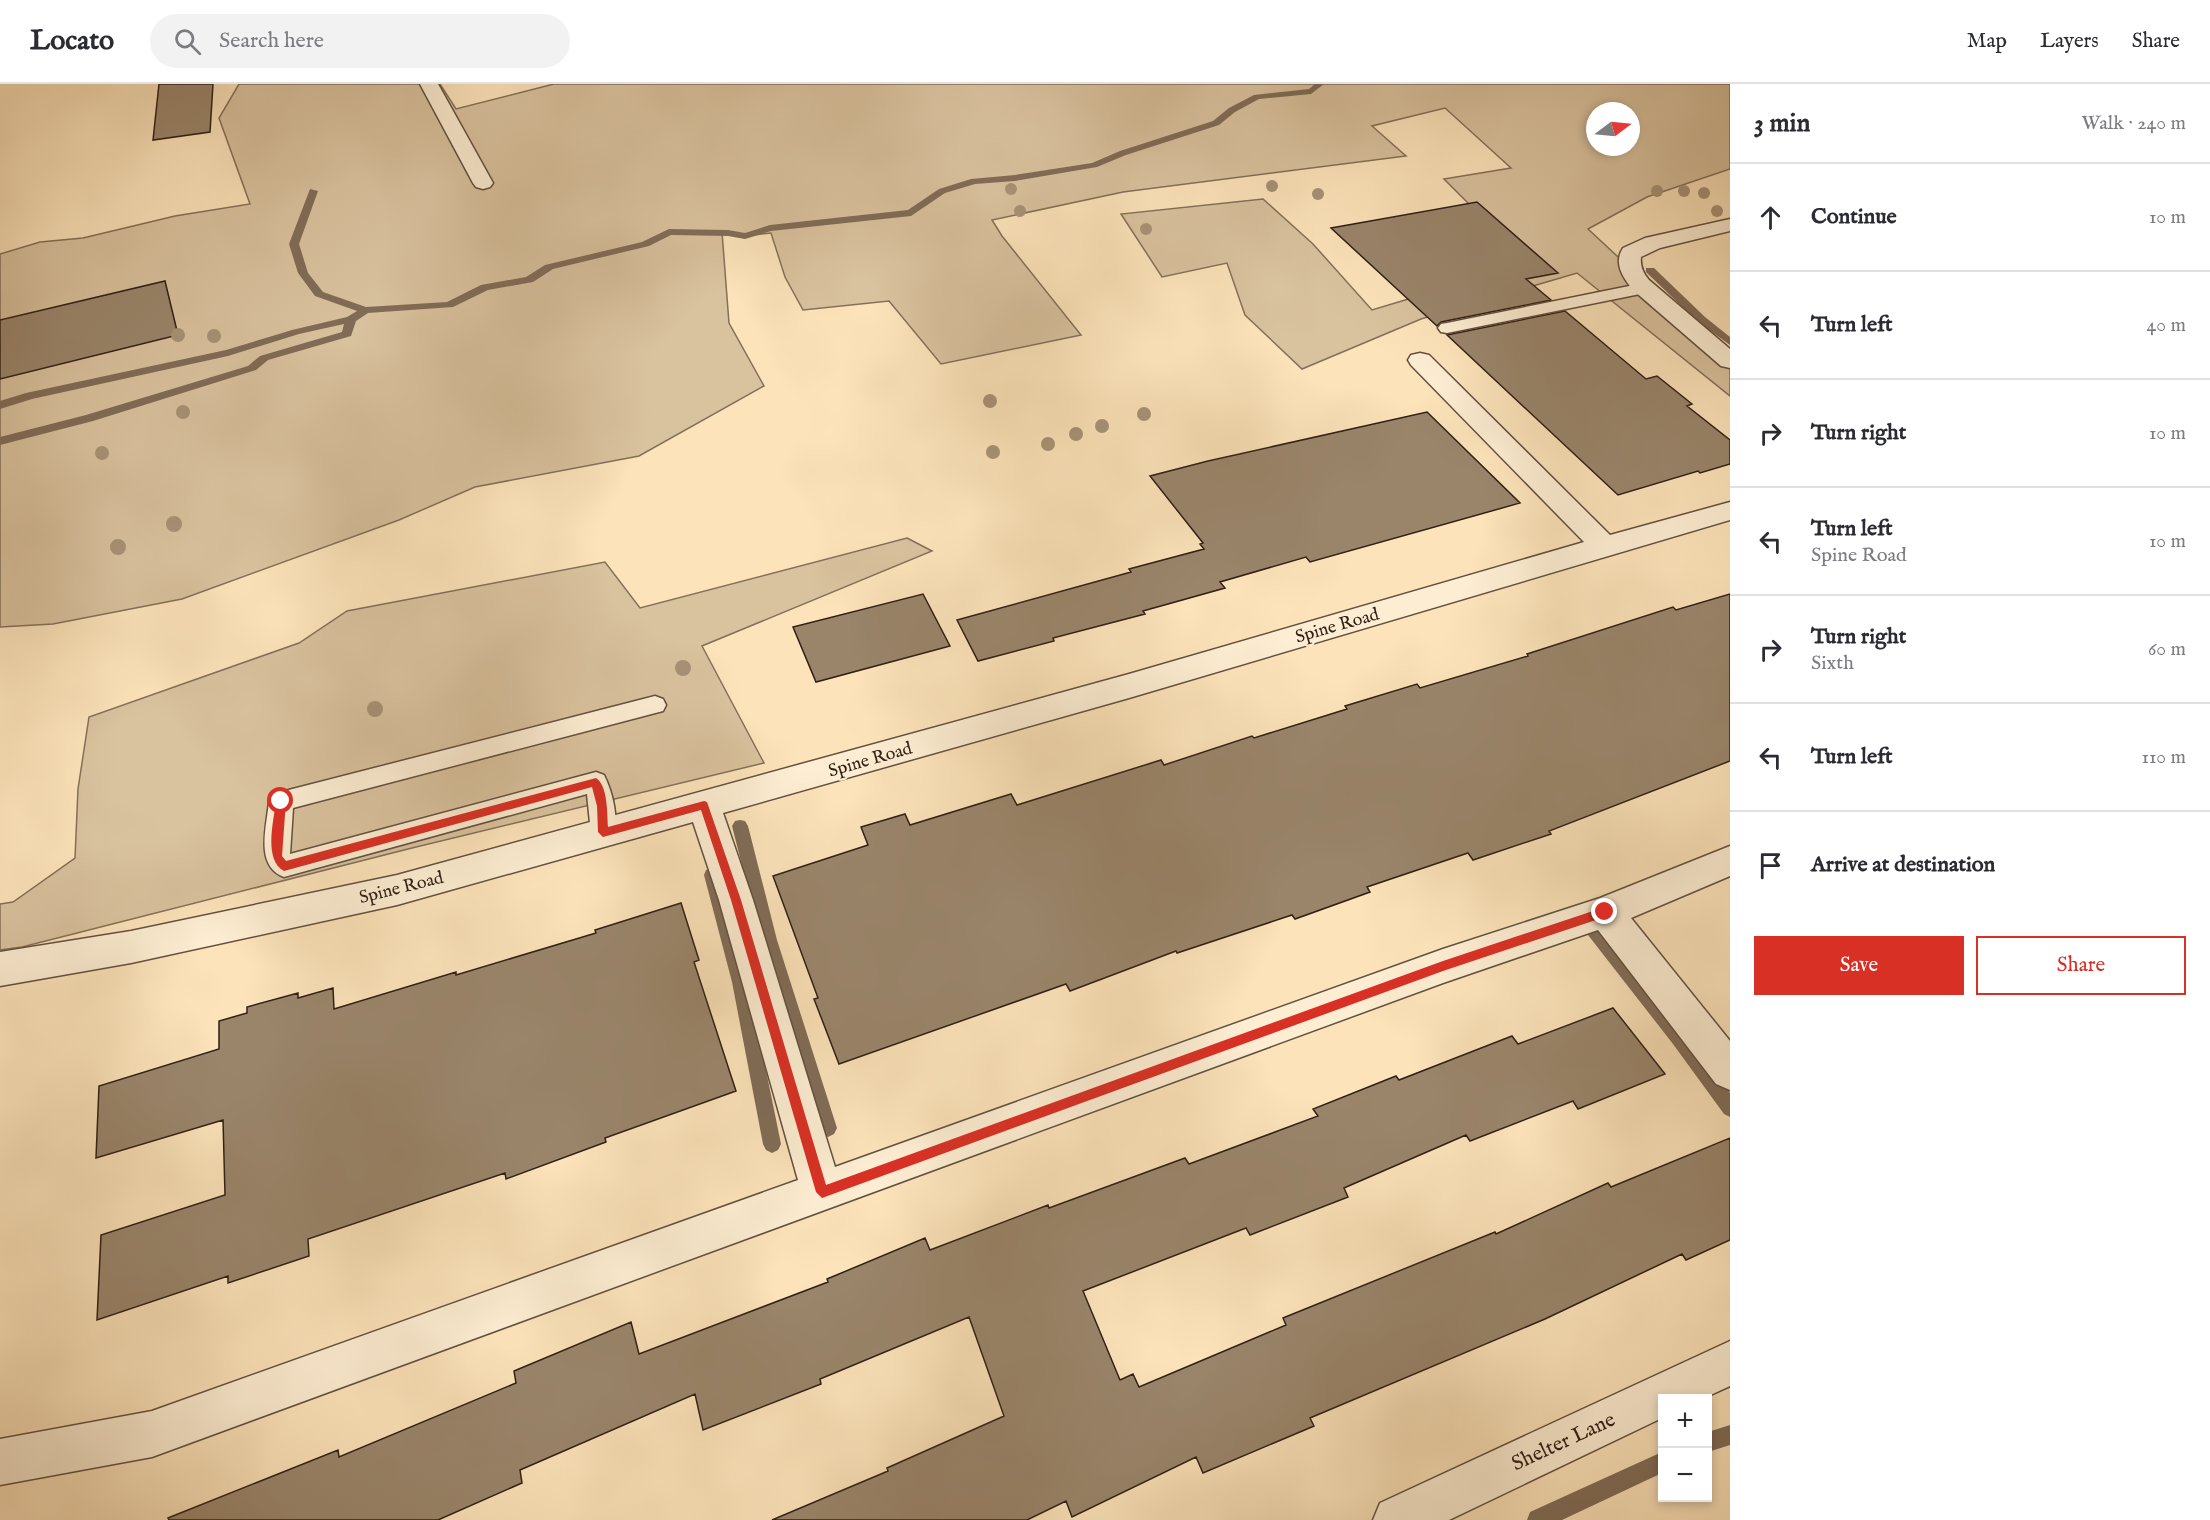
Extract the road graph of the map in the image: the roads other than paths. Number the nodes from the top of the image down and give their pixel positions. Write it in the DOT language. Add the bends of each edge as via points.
graph roads {
  1 [pos="429,84"];
  2 [pos="483,183"];
  3 [pos="1730,225"];
  4 [pos="1644,288"];
  5 [pos="1448,328"];
  6 [pos="1420,360"];
  7 [pos="1730,361"];
  8 [pos="1730,511"];
  9 [pos="1605,546"];
  10 [pos="655,705"];
  11 [pos="704,805"];
  12 [pos="603,832"];
  13 [pos="1730,861"];
  14 [pos="1605,912"];
  15 [pos="0,969"];
  16 [pos="1730,1071"];
  17 [pos="822,1192"];
  18 [pos="1730,1364"];
  19 [pos="0,1462"];
  20 [pos="1397,1520"];
  1 -- 2 [label="street"];
  3 -- 4 [label="street" via="1653,243 1631,253 1631,274"];
  4 -- 5 [label="lane"];
  4 -- 7 [label="street"];
  6 -- 9 [label="street"];
  8 -- 9 [label="street, Spine Road"];
  9 -- 11 [label="street, Spine Road" via="1129,686"];
  10 -- 12 [label="lane" via="281,801 277,857 284,866 596,782"];
  11 -- 12 [label="street, Spine Road"];
  11 -- 17 [label="street"];
  12 -- 15 [label="street, Spine Road" via="397,890 131,947"];
  13 -- 14 [label="street"];
  14 -- 16 [label="street"];
  14 -- 17 [label="street" via="1443,966"];
  17 -- 19 [label="street" via="152,1434"];
  18 -- 20 [label="street, Shelter Lane"];
}
